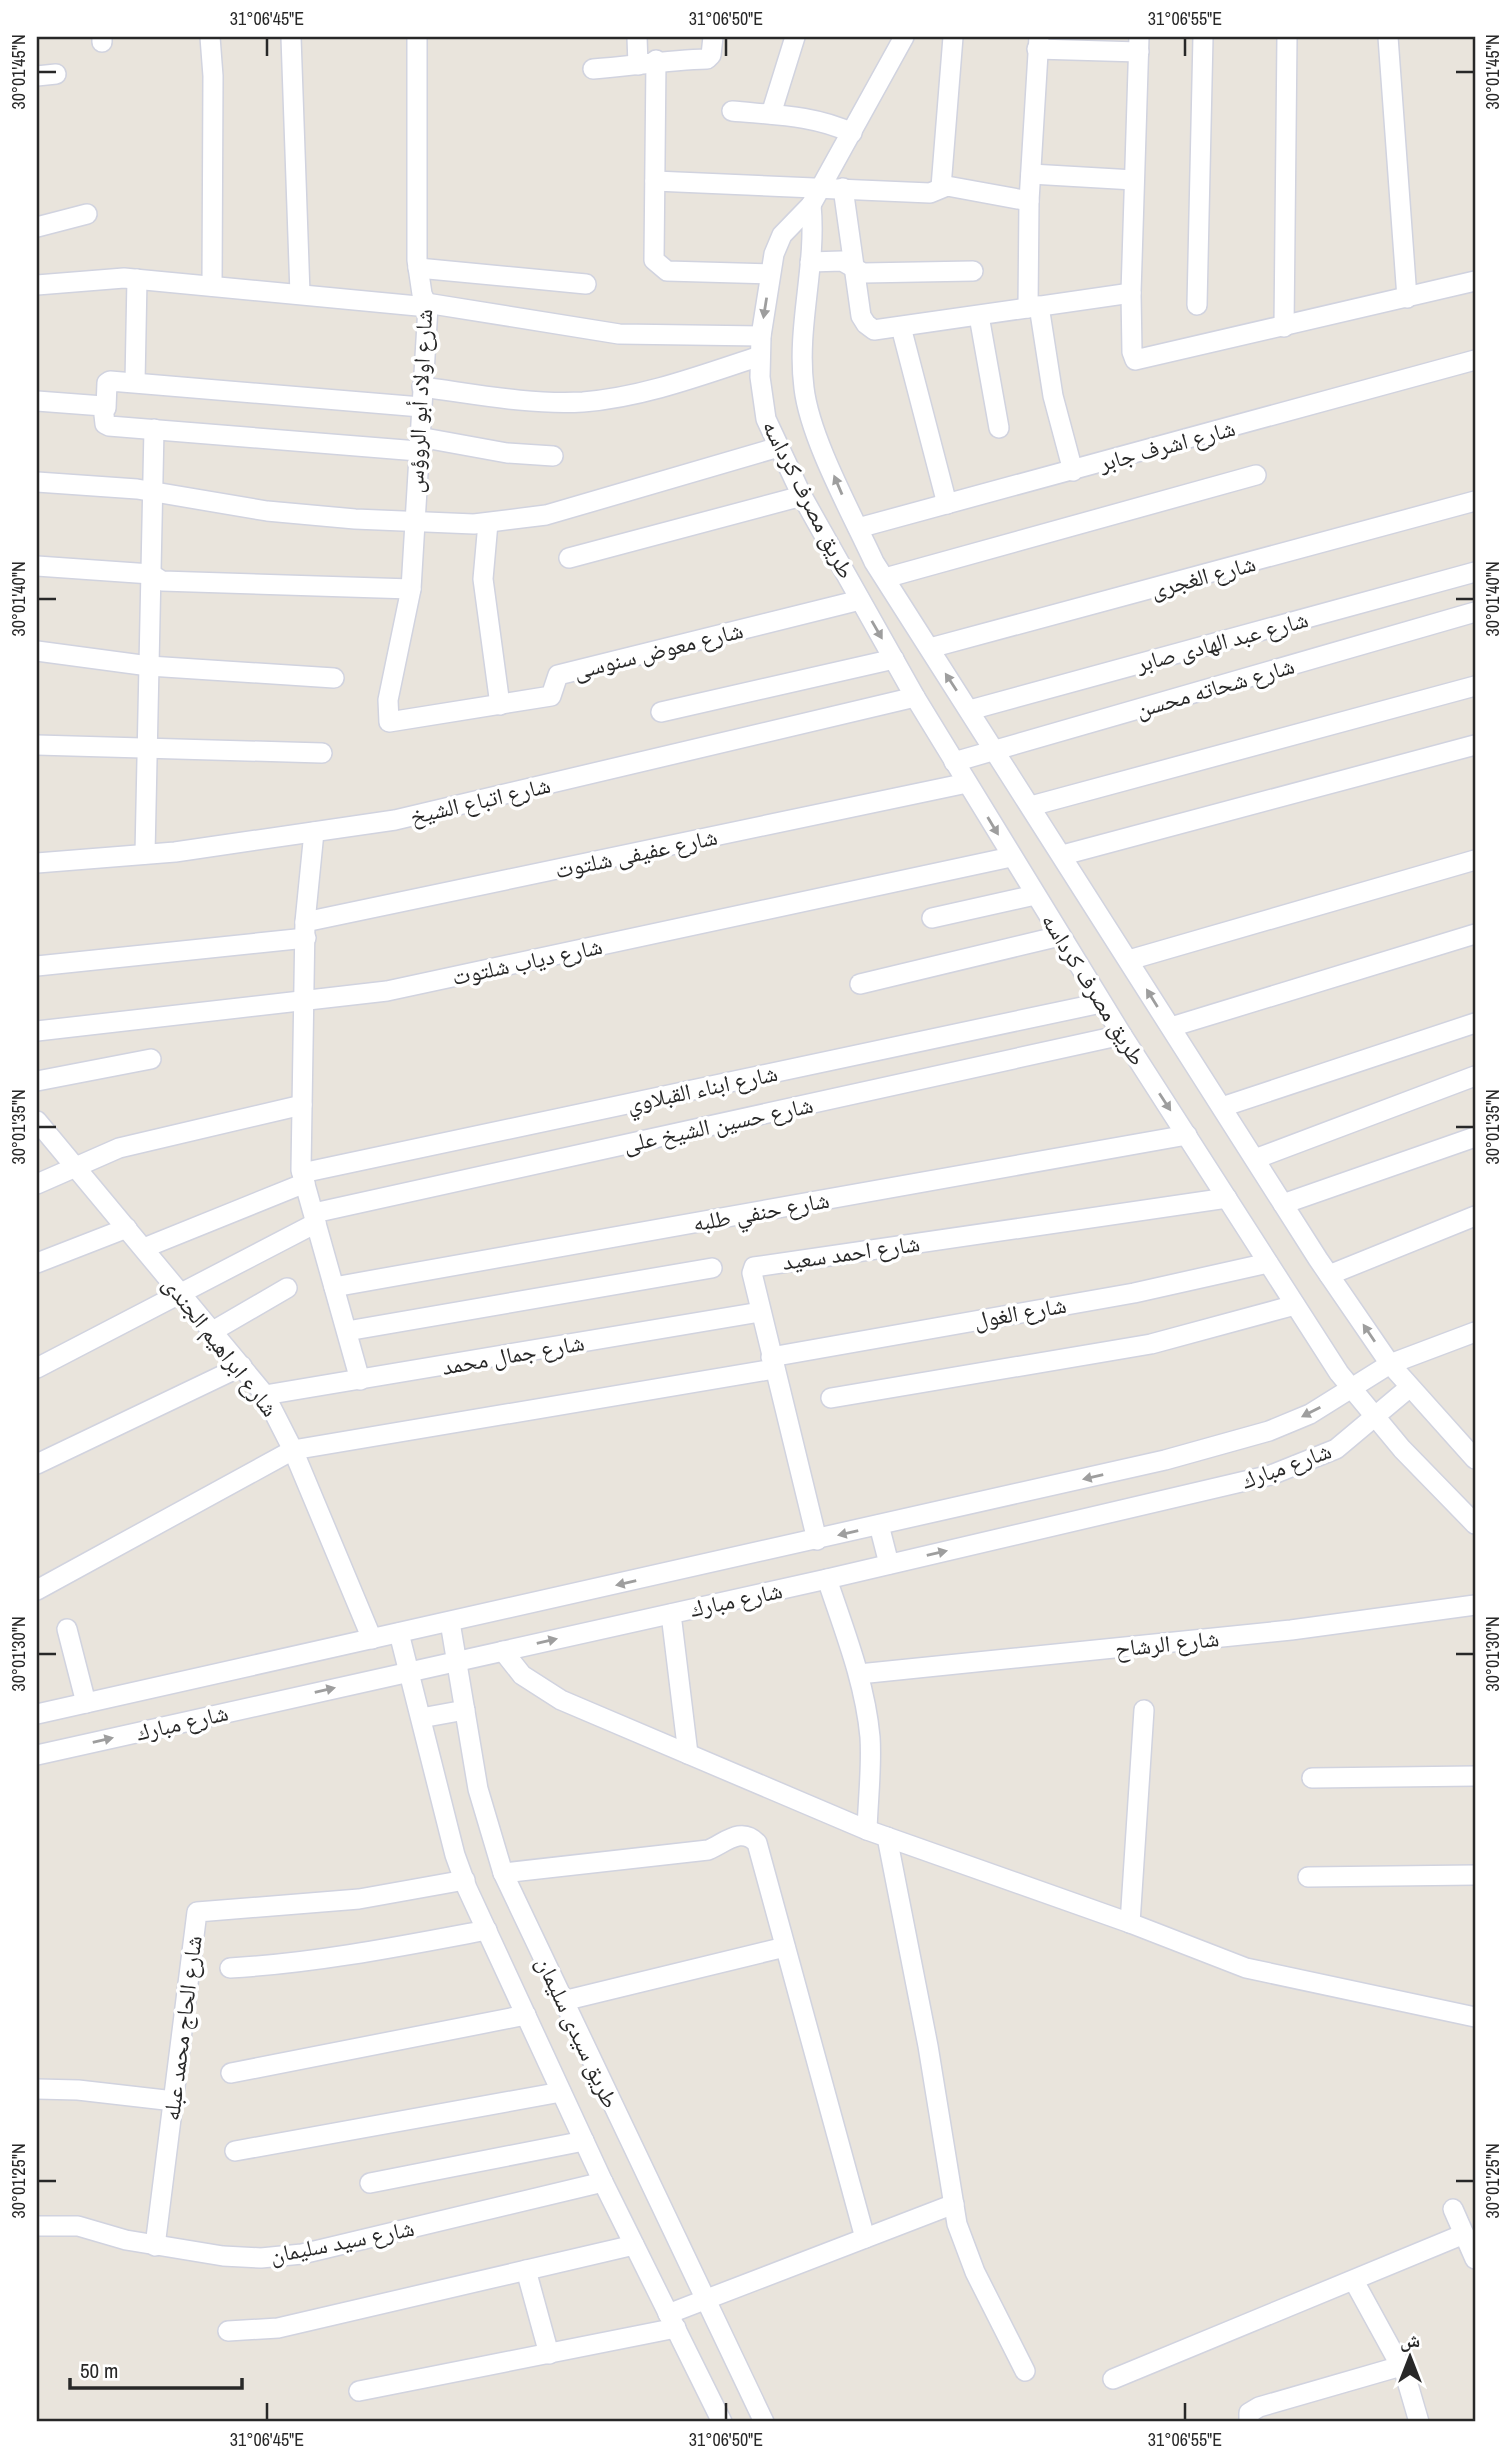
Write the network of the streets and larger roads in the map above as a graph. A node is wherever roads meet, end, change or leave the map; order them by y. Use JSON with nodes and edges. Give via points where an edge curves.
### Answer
{"nodes":[{"id":1,"x":210,"y":37,"type":"edge"},
{"id":2,"x":291,"y":37,"type":"edge"},
{"id":3,"x":417,"y":37,"type":"edge"},
{"id":4,"x":637,"y":37,"type":"edge"},
{"id":5,"x":713,"y":37,"type":"edge"},
{"id":6,"x":795,"y":37,"type":"edge"},
{"id":7,"x":902,"y":37,"type":"edge"},
{"id":8,"x":953,"y":37,"type":"edge"},
{"id":9,"x":1203,"y":37,"type":"edge"},
{"id":10,"x":1287,"y":37,"type":"edge"},
{"id":11,"x":1388,"y":37,"type":"edge"},
{"id":12,"x":1038,"y":43,"type":"edge"},
{"id":13,"x":1139,"y":44,"type":"edge"},
{"id":14,"x":647,"y":63,"type":"junction"},
{"id":15,"x":593,"y":69,"type":"dead end"},
{"id":16,"x":732,"y":111,"type":"dead end"},
{"id":17,"x":771,"y":114,"type":"junction"},
{"id":18,"x":852,"y":133,"type":"junction"},
{"id":19,"x":1031,"y":174,"type":"junction"},
{"id":20,"x":1134,"y":180,"type":"junction"},
{"id":21,"x":655,"y":181,"type":"junction"},
{"id":22,"x":820,"y":187,"type":"junction"},
{"id":23,"x":941,"y":187,"type":"junction"},
{"id":24,"x":843,"y":188,"type":"junction"},
{"id":25,"x":1029,"y":201,"type":"junction"},
{"id":26,"x":811,"y":205,"type":"junction"},
{"id":27,"x":87,"y":214,"type":"dead end"},
{"id":28,"x":37,"y":227,"type":"edge"},
{"id":29,"x":810,"y":262,"type":"junction"},
{"id":30,"x":854,"y":267,"type":"junction"},
{"id":31,"x":418,"y":268,"type":"junction"},
{"id":32,"x":973,"y":271,"type":"dead end"},
{"id":33,"x":770,"y":274,"type":"junction"},
{"id":34,"x":137,"y":279,"type":"junction"},
{"id":35,"x":1475,"y":281,"type":"edge"},
{"id":36,"x":586,"y":284,"type":"dead end"},
{"id":37,"x":37,"y":285,"type":"edge"},
{"id":38,"x":212,"y":286,"type":"junction"},
{"id":39,"x":1131,"y":293,"type":"junction"},
{"id":40,"x":300,"y":294,"type":"junction"},
{"id":41,"x":1407,"y":298,"type":"junction"},
{"id":42,"x":427,"y":305,"type":"junction"},
{"id":43,"x":1197,"y":305,"type":"dead end"},
{"id":44,"x":1034,"y":307,"type":"junction"},
{"id":45,"x":979,"y":316,"type":"junction"},
{"id":46,"x":901,"y":327,"type":"junction"},
{"id":47,"x":1284,"y":327,"type":"junction"},
{"id":48,"x":761,"y":336,"type":"junction"},
{"id":49,"x":760,"y":356,"type":"junction"},
{"id":50,"x":1475,"y":360,"type":"edge"},
{"id":51,"x":135,"y":382,"type":"junction"},
{"id":52,"x":421,"y":397,"type":"junction"},
{"id":53,"x":37,"y":401,"type":"edge"},
{"id":54,"x":106,"y":408,"type":"junction"},
{"id":55,"x":999,"y":428,"type":"dead end"},
{"id":56,"x":154,"y":429,"type":"junction"},
{"id":57,"x":418,"y":444,"type":"junction"},
{"id":58,"x":779,"y":447,"type":"junction"},
{"id":59,"x":553,"y":456,"type":"dead end"},
{"id":60,"x":1073,"y":471,"type":"junction"},
{"id":61,"x":1256,"y":475,"type":"dead end"},
{"id":62,"x":37,"y":482,"type":"edge"},
{"id":63,"x":152,"y":492,"type":"junction"},
{"id":64,"x":802,"y":496,"type":"junction"},
{"id":65,"x":1475,"y":501,"type":"edge"},
{"id":66,"x":947,"y":504,"type":"junction"},
{"id":67,"x":488,"y":523,"type":"junction"},
{"id":68,"x":414,"y":524,"type":"junction"},
{"id":69,"x":858,"y":528,"type":"junction"},
{"id":70,"x":569,"y":558,"type":"dead end"},
{"id":71,"x":37,"y":566,"type":"edge"},
{"id":72,"x":1475,"y":572,"type":"edge"},
{"id":73,"x":151,"y":574,"type":"junction"},
{"id":74,"x":885,"y":578,"type":"junction"},
{"id":75,"x":411,"y":589,"type":"junction"},
{"id":76,"x":860,"y":600,"type":"junction"},
{"id":77,"x":1475,"y":612,"type":"edge"},
{"id":78,"x":930,"y":648,"type":"junction"},
{"id":79,"x":37,"y":651,"type":"edge"},
{"id":80,"x":894,"y":659,"type":"junction"},
{"id":81,"x":149,"y":666,"type":"junction"},
{"id":82,"x":334,"y":678,"type":"dead end"},
{"id":83,"x":1475,"y":686,"type":"edge"},
{"id":84,"x":915,"y":697,"type":"junction"},
{"id":85,"x":500,"y":705,"type":"junction"},
{"id":86,"x":970,"y":710,"type":"junction"},
{"id":87,"x":661,"y":712,"type":"dead end"},
{"id":88,"x":388,"y":722,"type":"joint"},
{"id":89,"x":37,"y":745,"type":"edge"},
{"id":90,"x":1475,"y":745,"type":"edge"},
{"id":91,"x":147,"y":748,"type":"junction"},
{"id":92,"x":995,"y":751,"type":"junction"},
{"id":93,"x":323,"y":753,"type":"dead end"},
{"id":94,"x":954,"y":762,"type":"junction"},
{"id":95,"x":967,"y":783,"type":"junction"},
{"id":96,"x":1031,"y":806,"type":"junction"},
{"id":97,"x":314,"y":832,"type":"junction"},
{"id":98,"x":145,"y":854,"type":"junction"},
{"id":99,"x":1063,"y":855,"type":"junction"},
{"id":100,"x":1011,"y":856,"type":"junction"},
{"id":101,"x":1475,"y":860,"type":"edge"},
{"id":102,"x":37,"y":863,"type":"edge"},
{"id":103,"x":1035,"y":895,"type":"junction"},
{"id":104,"x":932,"y":918,"type":"dead end"},
{"id":105,"x":306,"y":930,"type":"junction"},
{"id":106,"x":1475,"y":934,"type":"edge"},
{"id":107,"x":1060,"y":936,"type":"junction"},
{"id":108,"x":1129,"y":960,"type":"junction"},
{"id":109,"x":37,"y":967,"type":"edge"},
{"id":110,"x":860,"y":984,"type":"dead end"},
{"id":111,"x":304,"y":1000,"type":"junction"},
{"id":112,"x":1101,"y":1003,"type":"junction"},
{"id":113,"x":1475,"y":1023,"type":"edge"},
{"id":114,"x":1171,"y":1027,"type":"junction"},
{"id":115,"x":37,"y":1031,"type":"edge"},
{"id":116,"x":1122,"y":1035,"type":"junction"},
{"id":117,"x":151,"y":1059,"type":"dead end"},
{"id":118,"x":1475,"y":1076,"type":"edge"},
{"id":119,"x":37,"y":1081,"type":"edge"},
{"id":120,"x":302,"y":1105,"type":"junction"},
{"id":121,"x":1222,"y":1107,"type":"junction"},
{"id":122,"x":37,"y":1121,"type":"edge"},
{"id":123,"x":1187,"y":1135,"type":"junction"},
{"id":124,"x":1475,"y":1136,"type":"edge"},
{"id":125,"x":44,"y":1141,"type":"edge"},
{"id":126,"x":1255,"y":1160,"type":"junction"},
{"id":127,"x":77,"y":1168,"type":"junction"},
{"id":128,"x":304,"y":1178,"type":"junction"},
{"id":129,"x":37,"y":1184,"type":"edge"},
{"id":130,"x":1227,"y":1198,"type":"junction"},
{"id":131,"x":1283,"y":1203,"type":"junction"},
{"id":132,"x":1475,"y":1216,"type":"edge"},
{"id":133,"x":315,"y":1218,"type":"junction"},
{"id":134,"x":127,"y":1228,"type":"junction"},
{"id":135,"x":144,"y":1248,"type":"junction"},
{"id":136,"x":37,"y":1263,"type":"edge"},
{"id":137,"x":1268,"y":1263,"type":"junction"},
{"id":138,"x":712,"y":1268,"type":"dead end"},
{"id":139,"x":1329,"y":1275,"type":"junction"},
{"id":140,"x":334,"y":1287,"type":"junction"},
{"id":141,"x":287,"y":1288,"type":"dead end"},
{"id":142,"x":181,"y":1293,"type":"junction"},
{"id":143,"x":1295,"y":1305,"type":"junction"},
{"id":144,"x":760,"y":1312,"type":"junction"},
{"id":145,"x":213,"y":1331,"type":"junction"},
{"id":146,"x":346,"y":1331,"type":"junction"},
{"id":147,"x":1475,"y":1332,"type":"edge"},
{"id":148,"x":773,"y":1363,"type":"junction"},
{"id":149,"x":1390,"y":1364,"type":"junction"},
{"id":150,"x":242,"y":1366,"type":"junction"},
{"id":151,"x":37,"y":1368,"type":"edge"},
{"id":152,"x":360,"y":1380,"type":"junction"},
{"id":153,"x":1410,"y":1387,"type":"junction"},
{"id":154,"x":1352,"y":1389,"type":"junction"},
{"id":155,"x":265,"y":1395,"type":"junction"},
{"id":156,"x":831,"y":1398,"type":"dead end"},
{"id":157,"x":1376,"y":1418,"type":"junction"},
{"id":158,"x":293,"y":1450,"type":"junction"},
{"id":159,"x":1475,"y":1459,"type":"edge"},
{"id":160,"x":37,"y":1464,"type":"edge"},
{"id":161,"x":1475,"y":1524,"type":"edge"},
{"id":162,"x":879,"y":1525,"type":"junction"},
{"id":163,"x":817,"y":1540,"type":"junction"},
{"id":164,"x":889,"y":1564,"type":"junction"},
{"id":165,"x":827,"y":1579,"type":"junction"},
{"id":166,"x":37,"y":1590,"type":"edge"},
{"id":167,"x":1475,"y":1605,"type":"edge"},
{"id":168,"x":671,"y":1614,"type":"junction"},
{"id":169,"x":450,"y":1622,"type":"junction"},
{"id":170,"x":67,"y":1629,"type":"dead end"},
{"id":171,"x":399,"y":1633,"type":"junction"},
{"id":172,"x":372,"y":1639,"type":"junction"},
{"id":173,"x":503,"y":1651,"type":"junction"},
{"id":174,"x":457,"y":1661,"type":"junction"},
{"id":175,"x":409,"y":1672,"type":"junction"},
{"id":176,"x":859,"y":1674,"type":"junction"},
{"id":177,"x":86,"y":1703,"type":"junction"},
{"id":178,"x":465,"y":1710,"type":"junction"},
{"id":179,"x":1144,"y":1710,"type":"dead end"},
{"id":180,"x":37,"y":1714,"type":"edge"},
{"id":181,"x":421,"y":1718,"type":"junction"},
{"id":182,"x":688,"y":1754,"type":"junction"},
{"id":183,"x":37,"y":1755,"type":"edge"},
{"id":184,"x":1475,"y":1776,"type":"edge"},
{"id":185,"x":1312,"y":1778,"type":"dead end"},
{"id":186,"x":867,"y":1830,"type":"junction"},
{"id":187,"x":887,"y":1837,"type":"junction"},
{"id":188,"x":503,"y":1873,"type":"junction"},
{"id":189,"x":1475,"y":1875,"type":"edge"},
{"id":190,"x":1308,"y":1877,"type":"dead end"},
{"id":191,"x":464,"y":1880,"type":"junction"},
{"id":192,"x":1130,"y":1923,"type":"junction"},
{"id":193,"x":487,"y":1930,"type":"junction"},
{"id":194,"x":785,"y":1947,"type":"junction"},
{"id":195,"x":230,"y":1968,"type":"dead end"},
{"id":196,"x":563,"y":2001,"type":"junction"},
{"id":197,"x":526,"y":2015,"type":"junction"},
{"id":198,"x":1475,"y":2017,"type":"edge"},
{"id":199,"x":231,"y":2073,"type":"dead end"},
{"id":200,"x":37,"y":2089,"type":"edge"},
{"id":201,"x":561,"y":2092,"type":"junction"},
{"id":202,"x":174,"y":2101,"type":"junction"},
{"id":203,"x":584,"y":2141,"type":"junction"},
{"id":204,"x":235,"y":2151,"type":"dead end"},
{"id":205,"x":603,"y":2182,"type":"junction"},
{"id":206,"x":370,"y":2183,"type":"dead end"},
{"id":207,"x":954,"y":2204,"type":"junction"},
{"id":208,"x":1453,"y":2209,"type":"dead end"},
{"id":209,"x":37,"y":2226,"type":"edge"},
{"id":210,"x":1464,"y":2234,"type":"junction"},
{"id":211,"x":864,"y":2238,"type":"junction"},
{"id":212,"x":634,"y":2245,"type":"junction"},
{"id":213,"x":155,"y":2246,"type":"junction"},
{"id":214,"x":1475,"y":2259,"type":"edge"},
{"id":215,"x":526,"y":2270,"type":"junction"},
{"id":216,"x":1353,"y":2281,"type":"junction"},
{"id":217,"x":704,"y":2299,"type":"junction"},
{"id":218,"x":672,"y":2321,"type":"junction"},
{"id":219,"x":228,"y":2332,"type":"dead end"},
{"id":220,"x":549,"y":2354,"type":"junction"},
{"id":221,"x":1401,"y":2366,"type":"junction"},
{"id":222,"x":1025,"y":2371,"type":"dead end"},
{"id":223,"x":1113,"y":2379,"type":"dead end"},
{"id":224,"x":359,"y":2391,"type":"dead end"},
{"id":225,"x":722,"y":2422,"type":"edge"},
{"id":226,"x":764,"y":2422,"type":"edge"},
{"id":227,"x":1249,"y":2422,"type":"edge"},
{"id":228,"x":1419,"y":2422,"type":"edge"}],
"edges":[{"from":1,"to":38,"type":"street"},
{"from":2,"to":40,"type":"street"},
{"from":3,"to":31,"type":"street","name":"شارع اولاد أبو الروؤس"},
{"from":4,"to":14,"type":"street"},
{"from":5,"to":14,"type":"street","via":[[707,59]]},
{"from":6,"to":17,"type":"street"},
{"from":7,"to":18,"type":"street"},
{"from":8,"to":23,"type":"street"},
{"from":9,"to":43,"type":"street"},
{"from":10,"to":47,"type":"street"},
{"from":11,"to":41,"type":"street"},
{"from":12,"to":13,"type":"street"},
{"from":12,"to":19,"type":"street"},
{"from":13,"to":20,"type":"street"},
{"from":14,"to":15,"type":"street"},
{"from":14,"to":21,"type":"street"},
{"from":16,"to":17,"type":"street"},
{"from":17,"to":18,"type":"street","via":[[829,122]]},
{"from":18,"to":22,"type":"street"},
{"from":19,"to":20,"type":"street"},
{"from":19,"to":25,"type":"street"},
{"from":20,"to":39,"type":"street"},
{"from":21,"to":22,"type":"street"},
{"from":21,"to":33,"type":"street","via":[[653,254],[662,268]]},
{"from":22,"to":24,"type":"street"},
{"from":22,"to":26,"type":"street"},
{"from":23,"to":24,"type":"street","via":[[930,193]]},
{"from":23,"to":25,"type":"street"},
{"from":24,"to":30,"type":"street"},
{"from":25,"to":44,"type":"street"},
{"from":26,"to":29,"type":"street","name":"طريق مصرف كرداسه"},
{"from":26,"to":33,"type":"street","name":"طريق مصرف كرداسه","via":[[782,235]]},
{"from":27,"to":28,"type":"street"},
{"from":29,"to":30,"type":"street","via":[[842,261]]},
{"from":69,"to":29,"type":"street","name":"طريق مصرف كرداسه","one_way":true,"via":[[837,484],[804,390]]},
{"from":30,"to":32,"type":"street","via":[[863,273]]},
{"from":30,"to":46,"type":"street","via":[[866,324],[874,330]]},
{"from":31,"to":36,"type":"street"},
{"from":31,"to":42,"type":"street","name":"شارع اولاد أبو الروؤس"},
{"from":33,"to":48,"type":"street","name":"طريق مصرف كرداسه","one_way":true},
{"from":34,"to":37,"type":"street"},
{"from":34,"to":38,"type":"street"},
{"from":34,"to":51,"type":"street"},
{"from":35,"to":41,"type":"street"},
{"from":38,"to":40,"type":"street"},
{"from":39,"to":44,"type":"street"},
{"from":39,"to":47,"type":"street","via":[[1132,352],[1139,360]]},
{"from":40,"to":42,"type":"street"},
{"from":41,"to":47,"type":"street"},
{"from":42,"to":48,"type":"street","via":[[619,334]]},
{"from":42,"to":52,"type":"street","name":"شارع اولاد أبو الروؤس"},
{"from":44,"to":45,"type":"street"},
{"from":44,"to":60,"type":"street"},
{"from":45,"to":46,"type":"street"},
{"from":45,"to":55,"type":"street"},
{"from":46,"to":66,"type":"street"},
{"from":48,"to":49,"type":"street","name":"طريق مصرف كرداسه"},
{"from":49,"to":52,"type":"street","via":[[651,391],[582,402]]},
{"from":49,"to":58,"type":"street","name":"طريق مصرف كرداسه","via":[[766,419]]},
{"from":50,"to":60,"type":"street","name":"شارع اشرف جابر"},
{"from":51,"to":52,"type":"street"},
{"from":51,"to":54,"type":"street","via":[[108,382]]},
{"from":52,"to":57,"type":"street","name":"شارع اولاد أبو الروؤس"},
{"from":53,"to":54,"type":"street"},
{"from":54,"to":56,"type":"street","via":[[106,425]]},
{"from":56,"to":57,"type":"street"},
{"from":56,"to":63,"type":"street"},
{"from":57,"to":59,"type":"street"},
{"from":57,"to":68,"type":"street","name":"شارع اولاد أبو الروؤس"},
{"from":58,"to":64,"type":"street","name":"طريق مصرف كرداسه"},
{"from":58,"to":67,"type":"street","via":[[547,515]]},
{"from":60,"to":66,"type":"street","name":"شارع اشرف جابر"},
{"from":61,"to":74,"type":"street"},
{"from":62,"to":63,"type":"street"},
{"from":63,"to":68,"type":"street","via":[[267,511]]},
{"from":63,"to":73,"type":"street"},
{"from":64,"to":70,"type":"street"},
{"from":64,"to":76,"type":"street","name":"طريق مصرف كرداسه"},
{"from":65,"to":78,"type":"street","name":"شارع الغجرى"},
{"from":66,"to":69,"type":"street","name":"شارع اشرف جابر"},
{"from":67,"to":68,"type":"street"},
{"from":67,"to":85,"type":"street","via":[[483,579]]},
{"from":68,"to":75,"type":"street","name":"شارع اولاد أبو الروؤس"},
{"from":69,"to":74,"type":"street","name":"طريق مصرف كرداسه"},
{"from":71,"to":73,"type":"street"},
{"from":72,"to":86,"type":"street","name":"شارع عبد الهادى صابر"},
{"from":73,"to":75,"type":"street","via":[[162,581]]},
{"from":73,"to":81,"type":"street"},
{"from":74,"to":78,"type":"street","name":"طريق مصرف كرداسه"},
{"from":75,"to":88,"type":"street","name":"شارع اولاد أبو الروؤس","via":[[388,700]]},
{"from":76,"to":80,"type":"street","name":"طريق مصرف كرداسه","one_way":true},
{"from":76,"to":85,"type":"street","name":"شارع معوض سنوسى","via":[[558,675],[552,696]]},
{"from":77,"to":92,"type":"street","name":"شارع شحاته محسن"},
{"from":86,"to":78,"type":"street","name":"طريق مصرف كرداسه","one_way":true},
{"from":79,"to":81,"type":"street"},
{"from":80,"to":84,"type":"street","name":"طريق مصرف كرداسه"},
{"from":80,"to":87,"type":"street"},
{"from":81,"to":82,"type":"street"},
{"from":81,"to":91,"type":"street"},
{"from":83,"to":96,"type":"street"},
{"from":84,"to":94,"type":"street","name":"طريق مصرف كرداسه"},
{"from":84,"to":97,"type":"street","name":"شارع اتباع الشيخ","via":[[395,820]]},
{"from":85,"to":88,"type":"street","name":"شارع معوض سنوسى"},
{"from":86,"to":92,"type":"street","name":"طريق مصرف كرداسه"},
{"from":89,"to":91,"type":"street"},
{"from":90,"to":99,"type":"street"},
{"from":91,"to":93,"type":"street"},
{"from":91,"to":98,"type":"street"},
{"from":92,"to":94,"type":"street","name":"شارع شحاته محسن"},
{"from":92,"to":96,"type":"street","name":"طريق مصرف كرداسه"},
{"from":94,"to":95,"type":"street","name":"طريق مصرف كرداسه"},
{"from":95,"to":100,"type":"street","name":"طريق مصرف كرداسه","one_way":true},
{"from":95,"to":105,"type":"street","name":"شارع عفيفى شلتوت"},
{"from":96,"to":99,"type":"street","name":"طريق مصرف كرداسه"},
{"from":97,"to":98,"type":"street","name":"شارع اتباع الشيخ"},
{"from":97,"to":105,"type":"street"},
{"from":98,"to":102,"type":"street","name":"شارع اتباع الشيخ"},
{"from":99,"to":108,"type":"street","name":"طريق مصرف كرداسه"},
{"from":100,"to":103,"type":"street","name":"طريق مصرف كرداسه"},
{"from":100,"to":111,"type":"street","name":"شارع دياب شلتوت","via":[[387,991]]},
{"from":101,"to":108,"type":"street"},
{"from":103,"to":104,"type":"street"},
{"from":103,"to":107,"type":"street","name":"طريق مصرف كرداسه"},
{"from":105,"to":109,"type":"street","name":"شارع عفيفى شلتوت"},
{"from":105,"to":111,"type":"street"},
{"from":106,"to":114,"type":"street"},
{"from":107,"to":110,"type":"street"},
{"from":107,"to":112,"type":"street","name":"طريق مصرف كرداسه"},
{"from":114,"to":108,"type":"street","name":"طريق مصرف كرداسه","one_way":true},
{"from":111,"to":115,"type":"street","name":"شارع دياب شلتوت"},
{"from":111,"to":120,"type":"street"},
{"from":112,"to":116,"type":"street","name":"طريق مصرف كرداسه"},
{"from":112,"to":128,"type":"street","name":"شارع ابناء القبلاوي"},
{"from":113,"to":121,"type":"street"},
{"from":114,"to":121,"type":"street","name":"طريق مصرف كرداسه"},
{"from":116,"to":123,"type":"street","name":"طريق مصرف كرداسه","one_way":true},
{"from":116,"to":133,"type":"street","name":"شارع حسين الشيخ على"},
{"from":117,"to":119,"type":"street"},
{"from":118,"to":126,"type":"street"},
{"from":120,"to":127,"type":"street","via":[[119,1149]]},
{"from":120,"to":128,"type":"street"},
{"from":121,"to":126,"type":"street","name":"طريق مصرف كرداسه"},
{"from":122,"to":125,"type":"street","name":"شارع ابراهيم الجندى"},
{"from":123,"to":130,"type":"street","name":"طريق مصرف كرداسه"},
{"from":123,"to":140,"type":"street","name":"شارع حنفي طلبه"},
{"from":124,"to":131,"type":"street"},
{"from":125,"to":127,"type":"street","name":"شارع ابراهيم الجندى"},
{"from":126,"to":131,"type":"street","name":"طريق مصرف كرداسه"},
{"from":127,"to":129,"type":"street"},
{"from":127,"to":134,"type":"street","name":"شارع ابراهيم الجندى"},
{"from":128,"to":133,"type":"street"},
{"from":128,"to":135,"type":"street","name":"شارع ابناء القبلاوي"},
{"from":130,"to":137,"type":"street","name":"طريق مصرف كرداسه"},
{"from":130,"to":144,"type":"street","name":"شارع احمد سعيد","via":[[757,1265],[752,1273]]},
{"from":131,"to":139,"type":"street","name":"طريق مصرف كرداسه"},
{"from":132,"to":139,"type":"street"},
{"from":133,"to":140,"type":"street"},
{"from":133,"to":142,"type":"street","name":"شارع حسين الشيخ على"},
{"from":134,"to":135,"type":"street","name":"شارع ابراهيم الجندى"},
{"from":134,"to":136,"type":"street"},
{"from":135,"to":142,"type":"street","name":"شارع ابراهيم الجندى"},
{"from":137,"to":143,"type":"street","name":"طريق مصرف كرداسه"},
{"from":137,"to":148,"type":"street","name":"شارع الغول"},
{"from":138,"to":146,"type":"street"},
{"from":149,"to":139,"type":"street","name":"طريق مصرف كرداسه","one_way":true},
{"from":140,"to":146,"type":"street"},
{"from":141,"to":145,"type":"street"},
{"from":142,"to":145,"type":"street","name":"شارع ابراهيم الجندى"},
{"from":142,"to":151,"type":"street","name":"شارع حسين الشيخ على"},
{"from":143,"to":154,"type":"street","name":"طريق مصرف كرداسه"},
{"from":143,"to":156,"type":"street","via":[[1151,1344]]},
{"from":144,"to":148,"type":"street","name":"شارع احمد سعيد"},
{"from":144,"to":152,"type":"street","name":"شارع جمال محمد"},
{"from":145,"to":150,"type":"street","name":"شارع ابراهيم الجندى"},
{"from":146,"to":152,"type":"street"},
{"from":147,"to":149,"type":"street","name":"شارع مبارك"},
{"from":148,"to":158,"type":"street","name":"شارع الغول"},
{"from":148,"to":163,"type":"street","name":"شارع احمد سعيد"},
{"from":149,"to":153,"type":"street","name":"طريق مصرف كرداسه"},
{"from":149,"to":154,"type":"street","name":"شارع مبارك"},
{"from":150,"to":155,"type":"street","name":"شارع ابراهيم الجندى"},
{"from":150,"to":160,"type":"street"},
{"from":152,"to":155,"type":"street","name":"شارع جمال محمد"},
{"from":153,"to":157,"type":"street","name":"شارع مبارك"},
{"from":153,"to":159,"type":"street","name":"طريق مصرف كرداسه"},
{"from":154,"to":157,"type":"street","name":"طريق مصرف كرداسه"},
{"from":154,"to":162,"type":"street","name":"شارع مبارك","one_way":true,"via":[[1269,1431],[1165,1460]]},
{"from":155,"to":158,"type":"street","name":"شارع ابراهيم الجندى"},
{"from":157,"to":161,"type":"street","name":"طريق مصرف كرداسه"},
{"from":164,"to":157,"type":"street","name":"شارع مبارك","one_way":true,"via":[[1271,1475],[1336,1449]]},
{"from":158,"to":166,"type":"street","name":"شارع الغول"},
{"from":158,"to":172,"type":"street","name":"شارع ابراهيم الجندى"},
{"from":162,"to":163,"type":"street","name":"شارع مبارك","one_way":true},
{"from":162,"to":164,"type":"street"},
{"from":163,"to":169,"type":"street","name":"شارع مبارك","one_way":true},
{"from":164,"to":165,"type":"street","name":"شارع مبارك"},
{"from":165,"to":168,"type":"street","name":"شارع مبارك"},
{"from":165,"to":176,"type":"street"},
{"from":167,"to":176,"type":"street","name":"شارع الرشاح","via":[[1291,1630]]},
{"from":173,"to":168,"type":"street","name":"شارع مبارك","one_way":true},
{"from":168,"to":182,"type":"street"},
{"from":169,"to":171,"type":"street","name":"شارع مبارك"},
{"from":169,"to":174,"type":"street","name":"طريق سيدى سليمان"},
{"from":170,"to":177,"type":"street"},
{"from":171,"to":172,"type":"street","name":"شارع مبارك"},
{"from":171,"to":175,"type":"street","name":"طريق سيدى سليمان"},
{"from":172,"to":177,"type":"street","name":"شارع مبارك"},
{"from":173,"to":174,"type":"street","name":"شارع مبارك"},
{"from":173,"to":182,"type":"street","via":[[522,1675],[553,1696]]},
{"from":174,"to":175,"type":"street","name":"شارع مبارك"},
{"from":174,"to":178,"type":"street","name":"طريق سيدى سليمان"},
{"from":175,"to":181,"type":"street","name":"طريق سيدى سليمان"},
{"from":183,"to":175,"type":"street","name":"شارع مبارك","one_way":true},
{"from":176,"to":186,"type":"street","via":[[870,1738]]},
{"from":177,"to":180,"type":"street","name":"شارع مبارك"},
{"from":178,"to":181,"type":"street"},
{"from":178,"to":188,"type":"street","name":"طريق سيدى سليمان","via":[[478,1788]]},
{"from":179,"to":192,"type":"street"},
{"from":181,"to":191,"type":"street","name":"طريق سيدى سليمان"},
{"from":182,"to":186,"type":"street"},
{"from":184,"to":185,"type":"street"},
{"from":186,"to":187,"type":"street"},
{"from":187,"to":192,"type":"street"},
{"from":187,"to":207,"type":"street"},
{"from":188,"to":194,"type":"street","via":[[708,1850],[735,1836],[747,1836],[757,1843]]},
{"from":188,"to":196,"type":"street","name":"طريق سيدى سليمان"},
{"from":189,"to":190,"type":"street"},
{"from":191,"to":193,"type":"street","name":"طريق سيدى سليمان"},
{"from":191,"to":202,"type":"street","name":"شارع الحاج محمد عبله","via":[[359,1899],[197,1912]]},
{"from":192,"to":198,"type":"street","via":[[1247,1968]]},
{"from":193,"to":195,"type":"street","via":[[362,1954]]},
{"from":193,"to":197,"type":"street","name":"طريق سيدى سليمان"},
{"from":194,"to":196,"type":"street"},
{"from":194,"to":211,"type":"street"},
{"from":196,"to":217,"type":"street","name":"طريق سيدى سليمان"},
{"from":197,"to":199,"type":"street"},
{"from":197,"to":201,"type":"street","name":"طريق سيدى سليمان"},
{"from":200,"to":202,"type":"street"},
{"from":201,"to":203,"type":"street","name":"طريق سيدى سليمان"},
{"from":201,"to":204,"type":"street"},
{"from":202,"to":213,"type":"street","name":"شارع الحاج محمد عبله"},
{"from":203,"to":205,"type":"street","name":"طريق سيدى سليمان"},
{"from":203,"to":206,"type":"street"},
{"from":205,"to":212,"type":"street","name":"طريق سيدى سليمان"},
{"from":205,"to":213,"type":"street","name":"شارع سيد سليمان","via":[[302,2254],[261,2258]]},
{"from":207,"to":211,"type":"street"},
{"from":207,"to":222,"type":"street","via":[[975,2272]]},
{"from":208,"to":210,"type":"street"},
{"from":209,"to":213,"type":"street","name":"شارع سيد سليمان","via":[[78,2226]]},
{"from":210,"to":214,"type":"street"},
{"from":210,"to":216,"type":"street"},
{"from":211,"to":217,"type":"street"},
{"from":212,"to":215,"type":"street"},
{"from":212,"to":218,"type":"street","name":"طريق سيدى سليمان"},
{"from":215,"to":219,"type":"street","via":[[278,2328]]},
{"from":215,"to":220,"type":"street"},
{"from":216,"to":221,"type":"street"},
{"from":216,"to":223,"type":"street"},
{"from":217,"to":218,"type":"street"},
{"from":217,"to":226,"type":"street","name":"طريق سيدى سليمان"},
{"from":218,"to":220,"type":"street"},
{"from":218,"to":225,"type":"street","name":"طريق سيدى سليمان"},
{"from":220,"to":224,"type":"street"},
{"from":221,"to":227,"type":"street","via":[[1259,2407],[1249,2413]]},
{"from":221,"to":228,"type":"street"}]}
